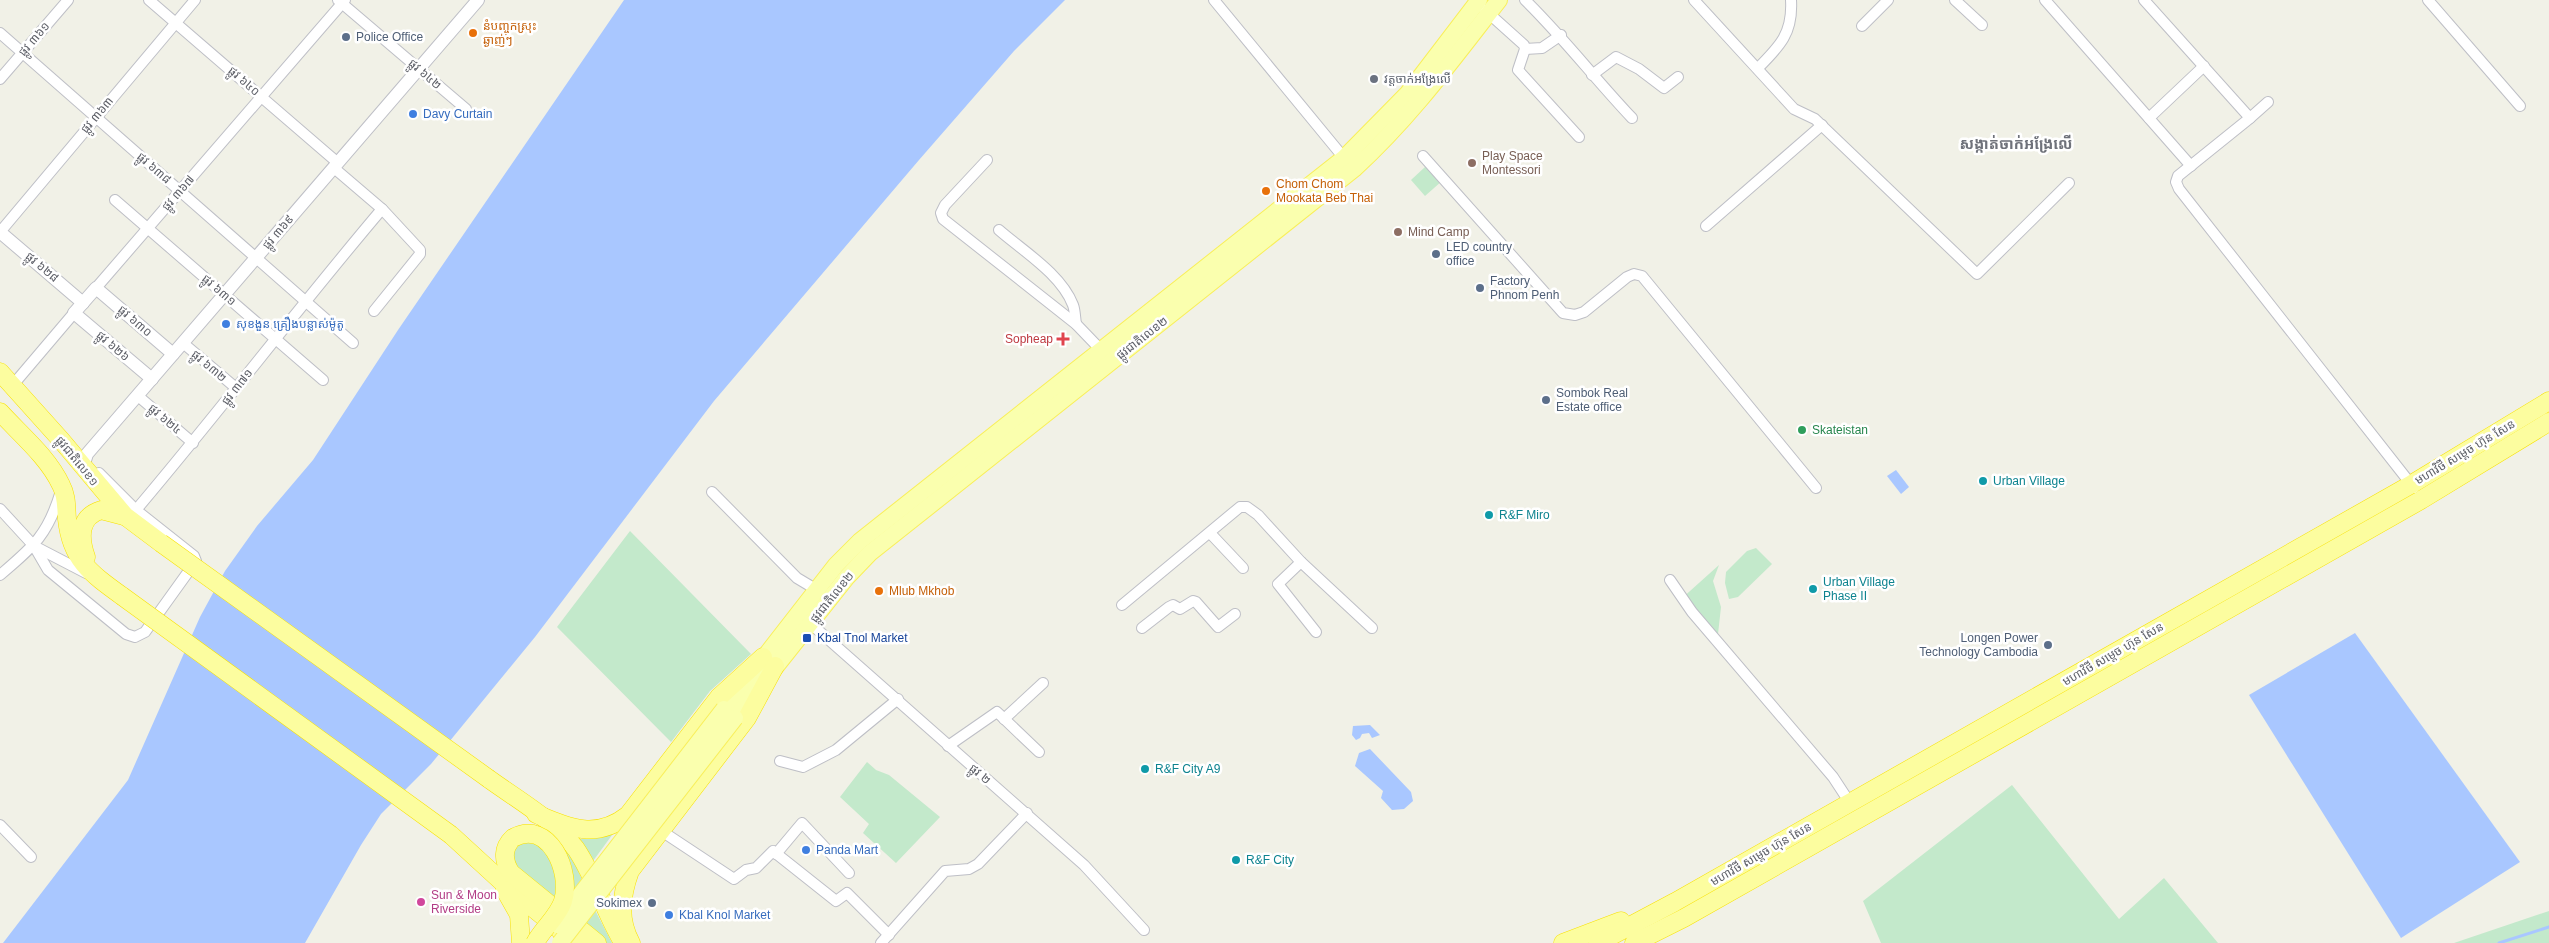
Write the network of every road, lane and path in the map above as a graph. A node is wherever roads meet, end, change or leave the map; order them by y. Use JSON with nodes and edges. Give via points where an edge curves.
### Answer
{"nodes":[{"id":1,"x":68,"y":0,"type":"edge"},
{"id":2,"x":149,"y":0,"type":"edge"},
{"id":3,"x":195,"y":0,"type":"edge"},
{"id":4,"x":478,"y":0,"type":"edge"},
{"id":5,"x":1214,"y":0,"type":"edge"},
{"id":6,"x":1499,"y":0,"type":"edge"},
{"id":7,"x":1525,"y":0,"type":"edge"},
{"id":8,"x":1694,"y":0,"type":"edge"},
{"id":9,"x":1791,"y":0,"type":"edge"},
{"id":10,"x":1888,"y":0,"type":"edge"},
{"id":11,"x":1955,"y":0,"type":"edge"},
{"id":12,"x":2144,"y":0,"type":"edge"},
{"id":13,"x":2428,"y":0,"type":"edge"},
{"id":14,"x":342,"y":1,"type":"edge"},
{"id":15,"x":2051,"y":2,"type":"edge"},
{"id":16,"x":1482,"y":6,"type":"edge"},
{"id":17,"x":175,"y":22,"type":"junction"},
{"id":18,"x":1982,"y":25,"type":"dead end"},
{"id":19,"x":1862,"y":26,"type":"dead end"},
{"id":20,"x":0,"y":33,"type":"edge"},
{"id":21,"x":1561,"y":35,"type":"junction"},
{"id":22,"x":1525,"y":49,"type":"junction"},
{"id":23,"x":22,"y":53,"type":"junction"},
{"id":24,"x":2204,"y":66,"type":"junction"},
{"id":25,"x":1758,"y":68,"type":"junction"},
{"id":26,"x":418,"y":69,"type":"junction"},
{"id":27,"x":1592,"y":75,"type":"junction"},
{"id":28,"x":1678,"y":77,"type":"dead end"},
{"id":29,"x":0,"y":79,"type":"edge"},
{"id":30,"x":262,"y":96,"type":"junction"},
{"id":31,"x":2268,"y":102,"type":"dead end"},
{"id":32,"x":2520,"y":106,"type":"dead end"},
{"id":33,"x":466,"y":109,"type":"dead end"},
{"id":34,"x":95,"y":116,"type":"junction"},
{"id":35,"x":1632,"y":118,"type":"dead end"},
{"id":36,"x":2149,"y":118,"type":"junction"},
{"id":37,"x":2250,"y":118,"type":"junction"},
{"id":38,"x":1822,"y":126,"type":"junction"},
{"id":39,"x":1579,"y":137,"type":"dead end"},
{"id":40,"x":1423,"y":156,"type":"dead end"},
{"id":41,"x":1344,"y":158,"type":"junction"},
{"id":42,"x":987,"y":160,"type":"dead end"},
{"id":43,"x":336,"y":165,"type":"junction"},
{"id":44,"x":2191,"y":166,"type":"junction"},
{"id":45,"x":2069,"y":183,"type":"dead end"},
{"id":46,"x":180,"y":190,"type":"junction"},
{"id":47,"x":115,"y":200,"type":"dead end"},
{"id":48,"x":1304,"y":200,"type":"junction"},
{"id":49,"x":382,"y":209,"type":"junction"},
{"id":50,"x":1706,"y":226,"type":"dead end"},
{"id":51,"x":148,"y":228,"type":"junction"},
{"id":52,"x":999,"y":230,"type":"dead end"},
{"id":53,"x":0,"y":232,"type":"edge"},
{"id":54,"x":257,"y":257,"type":"junction"},
{"id":55,"x":96,"y":288,"type":"junction"},
{"id":56,"x":224,"y":294,"type":"junction"},
{"id":57,"x":305,"y":300,"type":"junction"},
{"id":58,"x":83,"y":303,"type":"junction"},
{"id":59,"x":1173,"y":303,"type":"junction"},
{"id":60,"x":374,"y":311,"type":"dead end"},
{"id":61,"x":74,"y":313,"type":"junction"},
{"id":62,"x":1076,"y":324,"type":"junction"},
{"id":63,"x":275,"y":338,"type":"junction"},
{"id":64,"x":183,"y":343,"type":"junction"},
{"id":65,"x":353,"y":343,"type":"dead end"},
{"id":66,"x":1101,"y":350,"type":"junction"},
{"id":67,"x":174,"y":354,"type":"junction"},
{"id":68,"x":0,"y":372,"type":"edge"},
{"id":69,"x":152,"y":379,"type":"junction"},
{"id":70,"x":323,"y":380,"type":"dead end"},
{"id":71,"x":12,"y":386,"type":"junction"},
{"id":72,"x":236,"y":388,"type":"junction"},
{"id":73,"x":138,"y":396,"type":"junction"},
{"id":74,"x":2549,"y":401,"type":"edge"},
{"id":75,"x":0,"y":412,"type":"edge"},
{"id":76,"x":2549,"y":422,"type":"edge"},
{"id":77,"x":193,"y":443,"type":"junction"},
{"id":78,"x":83,"y":467,"type":"junction"},
{"id":79,"x":2412,"y":484,"type":"junction"},
{"id":80,"x":62,"y":486,"type":"junction"},
{"id":81,"x":1816,"y":488,"type":"dead end"},
{"id":82,"x":712,"y":492,"type":"dead end"},
{"id":83,"x":2421,"y":500,"type":"junction"},
{"id":84,"x":0,"y":509,"type":"edge"},
{"id":85,"x":130,"y":513,"type":"junction"},
{"id":86,"x":1210,"y":533,"type":"junction"},
{"id":87,"x":34,"y":546,"type":"junction"},
{"id":88,"x":1301,"y":562,"type":"junction"},
{"id":89,"x":1243,"y":568,"type":"dead end"},
{"id":90,"x":0,"y":576,"type":"edge"},
{"id":91,"x":1670,"y":580,"type":"dead end"},
{"id":92,"x":100,"y":581,"type":"junction"},
{"id":93,"x":817,"y":590,"type":"junction"},
{"id":94,"x":1122,"y":605,"type":"dead end"},
{"id":95,"x":1234,"y":614,"type":"dead end"},
{"id":96,"x":810,"y":624,"type":"junction"},
{"id":97,"x":1142,"y":628,"type":"dead end"},
{"id":98,"x":1372,"y":628,"type":"dead end"},
{"id":99,"x":1316,"y":632,"type":"dead end"},
{"id":100,"x":769,"y":661,"type":"junction"},
{"id":101,"x":1043,"y":683,"type":"dead end"},
{"id":102,"x":898,"y":699,"type":"junction"},
{"id":103,"x":729,"y":713,"type":"junction"},
{"id":104,"x":1004,"y":719,"type":"junction"},
{"id":105,"x":948,"y":746,"type":"junction"},
{"id":106,"x":1039,"y":752,"type":"dead end"},
{"id":107,"x":780,"y":761,"type":"dead end"},
{"id":108,"x":1850,"y":804,"type":"junction"},
{"id":109,"x":1027,"y":813,"type":"junction"},
{"id":110,"x":536,"y":814,"type":"junction"},
{"id":111,"x":0,"y":825,"type":"edge"},
{"id":112,"x":660,"y":830,"type":"junction"},
{"id":113,"x":776,"y":854,"type":"junction"},
{"id":114,"x":31,"y":857,"type":"dead end"},
{"id":115,"x":490,"y":870,"type":"junction"},
{"id":116,"x":849,"y":873,"type":"dead end"},
{"id":117,"x":1676,"y":902,"type":"junction"},
{"id":118,"x":1684,"y":918,"type":"junction"},
{"id":119,"x":1144,"y":930,"type":"dead end"},
{"id":120,"x":889,"y":935,"type":"junction"},
{"id":121,"x":521,"y":943,"type":"edge"},
{"id":122,"x":535,"y":943,"type":"edge"},
{"id":123,"x":542,"y":943,"type":"edge"},
{"id":124,"x":560,"y":943,"type":"edge"},
{"id":125,"x":576,"y":943,"type":"edge"},
{"id":126,"x":597,"y":943,"type":"edge"},
{"id":127,"x":624,"y":943,"type":"edge"},
{"id":128,"x":630,"y":943,"type":"edge"},
{"id":129,"x":882,"y":943,"type":"edge"},
{"id":130,"x":1562,"y":943,"type":"edge"},
{"id":131,"x":1598,"y":943,"type":"edge"},
{"id":132,"x":1634,"y":943,"type":"edge"},
{"id":133,"x":1648,"y":943,"type":"edge"}],
"edges":[{"from":1,"to":23,"type":"street","name":"ផ្លូវ ៣៦១"},
{"from":2,"to":17,"type":"street","name":"ផ្លូវ ៦៤០"},
{"from":3,"to":17,"type":"street","name":"ផ្លូវ ៣៦៣"},
{"from":4,"to":26,"type":"street","name":"ផ្លូវ ៣៦៩"},
{"from":5,"to":41,"type":"street"},
{"from":6,"to":16,"type":"main road","name":"ផ្លូវជាតិលេខ២"},
{"from":7,"to":21,"type":"street"},
{"from":8,"to":25,"type":"street"},
{"from":9,"to":25,"type":"street","via":[[1792,16],[1786,36]]},
{"from":10,"to":19,"type":"street"},
{"from":11,"to":18,"type":"street"},
{"from":12,"to":24,"type":"street"},
{"from":13,"to":32,"type":"street"},
{"from":14,"to":26,"type":"street","name":"ផ្លូវ ៦៤២"},
{"from":14,"to":30,"type":"street","name":"ផ្លូវ ៣៦៧"},
{"from":15,"to":36,"type":"street"},
{"from":16,"to":22,"type":"street"},
{"from":16,"to":41,"type":"main road","name":"ផ្លូវជាតិលេខ២","via":[[1408,93]]},
{"from":16,"to":48,"type":"main road","name":"ផ្លូវជាតិលេខ២","via":[[1434,86],[1404,121],[1354,169]]},
{"from":17,"to":30,"type":"street","name":"ផ្លូវ ៦៤០"},
{"from":17,"to":34,"type":"street","name":"ផ្លូវ ៣៦៣"},
{"from":20,"to":23,"type":"street","name":"ផ្លូវ ៦៣៨"},
{"from":21,"to":22,"type":"street","via":[[1542,48]]},
{"from":21,"to":27,"type":"street"},
{"from":22,"to":39,"type":"street","via":[[1518,70]]},
{"from":23,"to":29,"type":"street","name":"ផ្លូវ ៣៦១"},
{"from":23,"to":34,"type":"street","name":"ផ្លូវ ៦៣៨"},
{"from":24,"to":36,"type":"street"},
{"from":24,"to":37,"type":"street"},
{"from":25,"to":38,"type":"street","via":[[1794,109]]},
{"from":26,"to":33,"type":"street","name":"ផ្លូវ ៦៤២"},
{"from":26,"to":43,"type":"street","name":"ផ្លូវ ៣៦៩"},
{"from":27,"to":28,"type":"street","via":[[1617,57],[1664,88]]},
{"from":27,"to":35,"type":"street"},
{"from":30,"to":43,"type":"street","name":"ផ្លូវ ៦៤០"},
{"from":30,"to":46,"type":"street","name":"ផ្លូវ ៣៦៧"},
{"from":31,"to":37,"type":"street"},
{"from":34,"to":46,"type":"street","name":"ផ្លូវ ៦៣៨"},
{"from":34,"to":53,"type":"street","name":"ផ្លូវ ៣៦៣"},
{"from":36,"to":44,"type":"street"},
{"from":37,"to":44,"type":"street"},
{"from":38,"to":45,"type":"street","via":[[1977,274]]},
{"from":38,"to":50,"type":"street"},
{"from":40,"to":81,"type":"street","via":[[1563,312],[1575,315],[1584,312],[1627,278],[1634,274],[1642,276]]},
{"from":41,"to":48,"type":"main road","name":"ផ្លូវជាតិលេខ២"},
{"from":42,"to":62,"type":"street","via":[[945,205],[941,213],[943,219]]},
{"from":43,"to":49,"type":"street","name":"ផ្លូវ ៦៤០"},
{"from":43,"to":54,"type":"street","name":"ផ្លូវ ៣៦៩"},
{"from":44,"to":79,"type":"street","via":[[2178,176],[2179,189]]},
{"from":46,"to":51,"type":"street","name":"ផ្លូវ ៣៦៧"},
{"from":46,"to":54,"type":"street","name":"ផ្លូវ ៦៣៨"},
{"from":47,"to":51,"type":"street","name":"ផ្លូវ ៦៣១"},
{"from":48,"to":59,"type":"main road","name":"ផ្លូវជាតិលេខ២"},
{"from":49,"to":57,"type":"street","name":"ផ្លូវ ៣៧១"},
{"from":49,"to":60,"type":"street","name":"ផ្លូវ ៦៤០","via":[[418,246],[420,254]]},
{"from":51,"to":55,"type":"street","name":"ផ្លូវ ៣៦៧"},
{"from":51,"to":56,"type":"street","name":"ផ្លូវ ៦៣១"},
{"from":52,"to":62,"type":"street","via":[[1062,288],[1073,305]]},
{"from":53,"to":58,"type":"street","name":"ផ្លូវ ៦២៨"},
{"from":54,"to":56,"type":"street","name":"ផ្លូវ ៣៦៩"},
{"from":54,"to":57,"type":"street","name":"ផ្លូវ ៦៣៨"},
{"from":55,"to":58,"type":"street","name":"ផ្លូវ ៣៦៧"},
{"from":55,"to":67,"type":"street","name":"ផ្លូវ ៦៣០"},
{"from":56,"to":63,"type":"street","name":"ផ្លូវ ៦៣១"},
{"from":56,"to":64,"type":"street","name":"ផ្លូវ ៣៦៩"},
{"from":57,"to":63,"type":"street","name":"ផ្លូវ ៣៧១"},
{"from":57,"to":65,"type":"street","name":"ផ្លូវ ៦៣៨"},
{"from":58,"to":61,"type":"street","name":"ផ្លូវ ៣៦៧"},
{"from":59,"to":66,"type":"main road","name":"ផ្លូវជាតិលេខ២"},
{"from":59,"to":96,"type":"main road","name":"ផ្លូវជាតិលេខ២","via":[[870,553]]},
{"from":61,"to":69,"type":"street","name":"ផ្លូវ ៦២៦"},
{"from":61,"to":71,"type":"street","name":"ផ្លូវ ៣៦៧"},
{"from":62,"to":66,"type":"street"},
{"from":63,"to":70,"type":"street","name":"ផ្លូវ ៦៣១"},
{"from":63,"to":72,"type":"street","name":"ផ្លូវ ៣៧១"},
{"from":64,"to":67,"type":"street","name":"ផ្លូវ ៣៦៩"},
{"from":64,"to":72,"type":"street","name":"ផ្លូវ ៦៣២"},
{"from":66,"to":93,"type":"main road","name":"ផ្លូវជាតិលេខ២","via":[[860,541]]},
{"from":67,"to":69,"type":"street","name":"ផ្លូវ ៣៦៩"},
{"from":68,"to":71,"type":"highway","name":"ផ្លូវជាតិលេខ១"},
{"from":69,"to":73,"type":"street","name":"ផ្លូវ ៣៦៩"},
{"from":71,"to":78,"type":"highway","name":"ផ្លូវជាតិលេខ១"},
{"from":72,"to":77,"type":"street","name":"ផ្លូវ ៣៧១"},
{"from":73,"to":77,"type":"street","name":"ផ្លូវ ៦២៤"},
{"from":73,"to":78,"type":"street","name":"ផ្លូវ ៣៦៩","via":[[87,454]]},
{"from":74,"to":79,"type":"highway","name":"មហាវិថី សម្តេច ហ៊ុន សែន"},
{"from":75,"to":80,"type":"highway","name":"ផ្លូវជាតិលេខ១","via":[[44,460]]},
{"from":76,"to":83,"type":"highway","name":"មហាវិថី សម្តេច ហ៊ុន សែន"},
{"from":77,"to":85,"type":"street","name":"ផ្លូវ ៣៧១"},
{"from":78,"to":85,"type":"highway","name":"ផ្លូវជាតិលេខ១"},
{"from":79,"to":83,"type":"street"},
{"from":79,"to":108,"type":"highway","name":"មហាវិថី សម្តេច ហ៊ុន សែន"},
{"from":80,"to":87,"type":"street","via":[[56,508]]},
{"from":80,"to":92,"type":"highway","name":"ផ្លូវជាតិលេខ១","via":[[75,553]]},
{"from":82,"to":93,"type":"street","via":[[797,578]]},
{"from":83,"to":118,"type":"highway","name":"មហាវិថី សម្តេច ហ៊ុន សែន"},
{"from":84,"to":87,"type":"street"},
{"from":85,"to":87,"type":"street","via":[[194,556],[196,561],[145,632],[135,637],[126,634],[48,570]]},
{"from":85,"to":92,"type":"highway","via":[[101,510],[88,516],[83,525],[84,553]]},
{"from":85,"to":110,"type":"highway","name":"ផ្លូវជាតិលេខ១","bridge":true,"via":[[161,542]]},
{"from":86,"to":88,"type":"street","via":[[1240,507],[1247,507]]},
{"from":86,"to":89,"type":"street"},
{"from":86,"to":94,"type":"street"},
{"from":87,"to":90,"type":"street"},
{"from":87,"to":92,"type":"street"},
{"from":88,"to":98,"type":"street"},
{"from":88,"to":99,"type":"street","via":[[1278,584]]},
{"from":91,"to":108,"type":"street","via":[[1692,612],[1833,777]]},
{"from":92,"to":115,"type":"highway","name":"ផ្លូវជាតិលេខ១","bridge":true,"via":[[451,835]]},
{"from":93,"to":100,"type":"main road","name":"ផ្លូវជាតិលេខ២"},
{"from":95,"to":97,"type":"street","via":[[1218,628],[1193,601],[1180,609],[1173,605],[1169,607]]},
{"from":96,"to":100,"type":"main road","name":"ផ្លូវជាតិលេខ២"},
{"from":96,"to":102,"type":"street","name":"ផ្លូវ ២"},
{"from":100,"to":103,"type":"main road"},
{"from":100,"to":110,"type":"highway","via":[[719,697],[628,815],[617,824],[606,828],[576,829]]},
{"from":100,"to":112,"type":"highway","via":[[747,718]]},
{"from":101,"to":104,"type":"street"},
{"from":102,"to":105,"type":"street","name":"ផ្លូវ ២"},
{"from":102,"to":107,"type":"street","via":[[836,750],[804,767]]},
{"from":103,"to":123,"type":"main road","bridge":true},
{"from":103,"to":124,"type":"main road","bridge":true},
{"from":104,"to":105,"type":"street","via":[[996,712]]},
{"from":104,"to":106,"type":"street"},
{"from":105,"to":109,"type":"street","name":"ផ្លូវ ២"},
{"from":108,"to":117,"type":"highway","name":"មហាវិថី សម្តេច ហ៊ុន សែន"},
{"from":109,"to":119,"type":"street","name":"ផ្លូវ ២","via":[[1084,865]]},
{"from":109,"to":120,"type":"street","via":[[978,864],[969,869],[945,871]]},
{"from":110,"to":127,"type":"highway","via":[[575,848]]},
{"from":111,"to":114,"type":"street"},
{"from":112,"to":113,"type":"street","via":[[734,879],[755,868],[773,851]]},
{"from":112,"to":128,"type":"highway","via":[[630,872],[624,887],[622,915]]},
{"from":113,"to":116,"type":"street","via":[[802,823]]},
{"from":113,"to":120,"type":"street","via":[[836,900],[847,893]]},
{"from":115,"to":121,"type":"highway","via":[[519,916]]},
{"from":115,"to":125,"type":"highway"},
{"from":117,"to":130,"type":"highway"},
{"from":117,"to":131,"type":"highway"},
{"from":118,"to":132,"type":"highway"},
{"from":118,"to":133,"type":"highway"},
{"from":120,"to":129,"type":"street"},
{"from":122,"to":126,"type":"highway","bridge":true,"via":[[563,901],[563,869],[553,849],[540,836],[529,832],[513,838],[504,852],[511,873]]}]}
